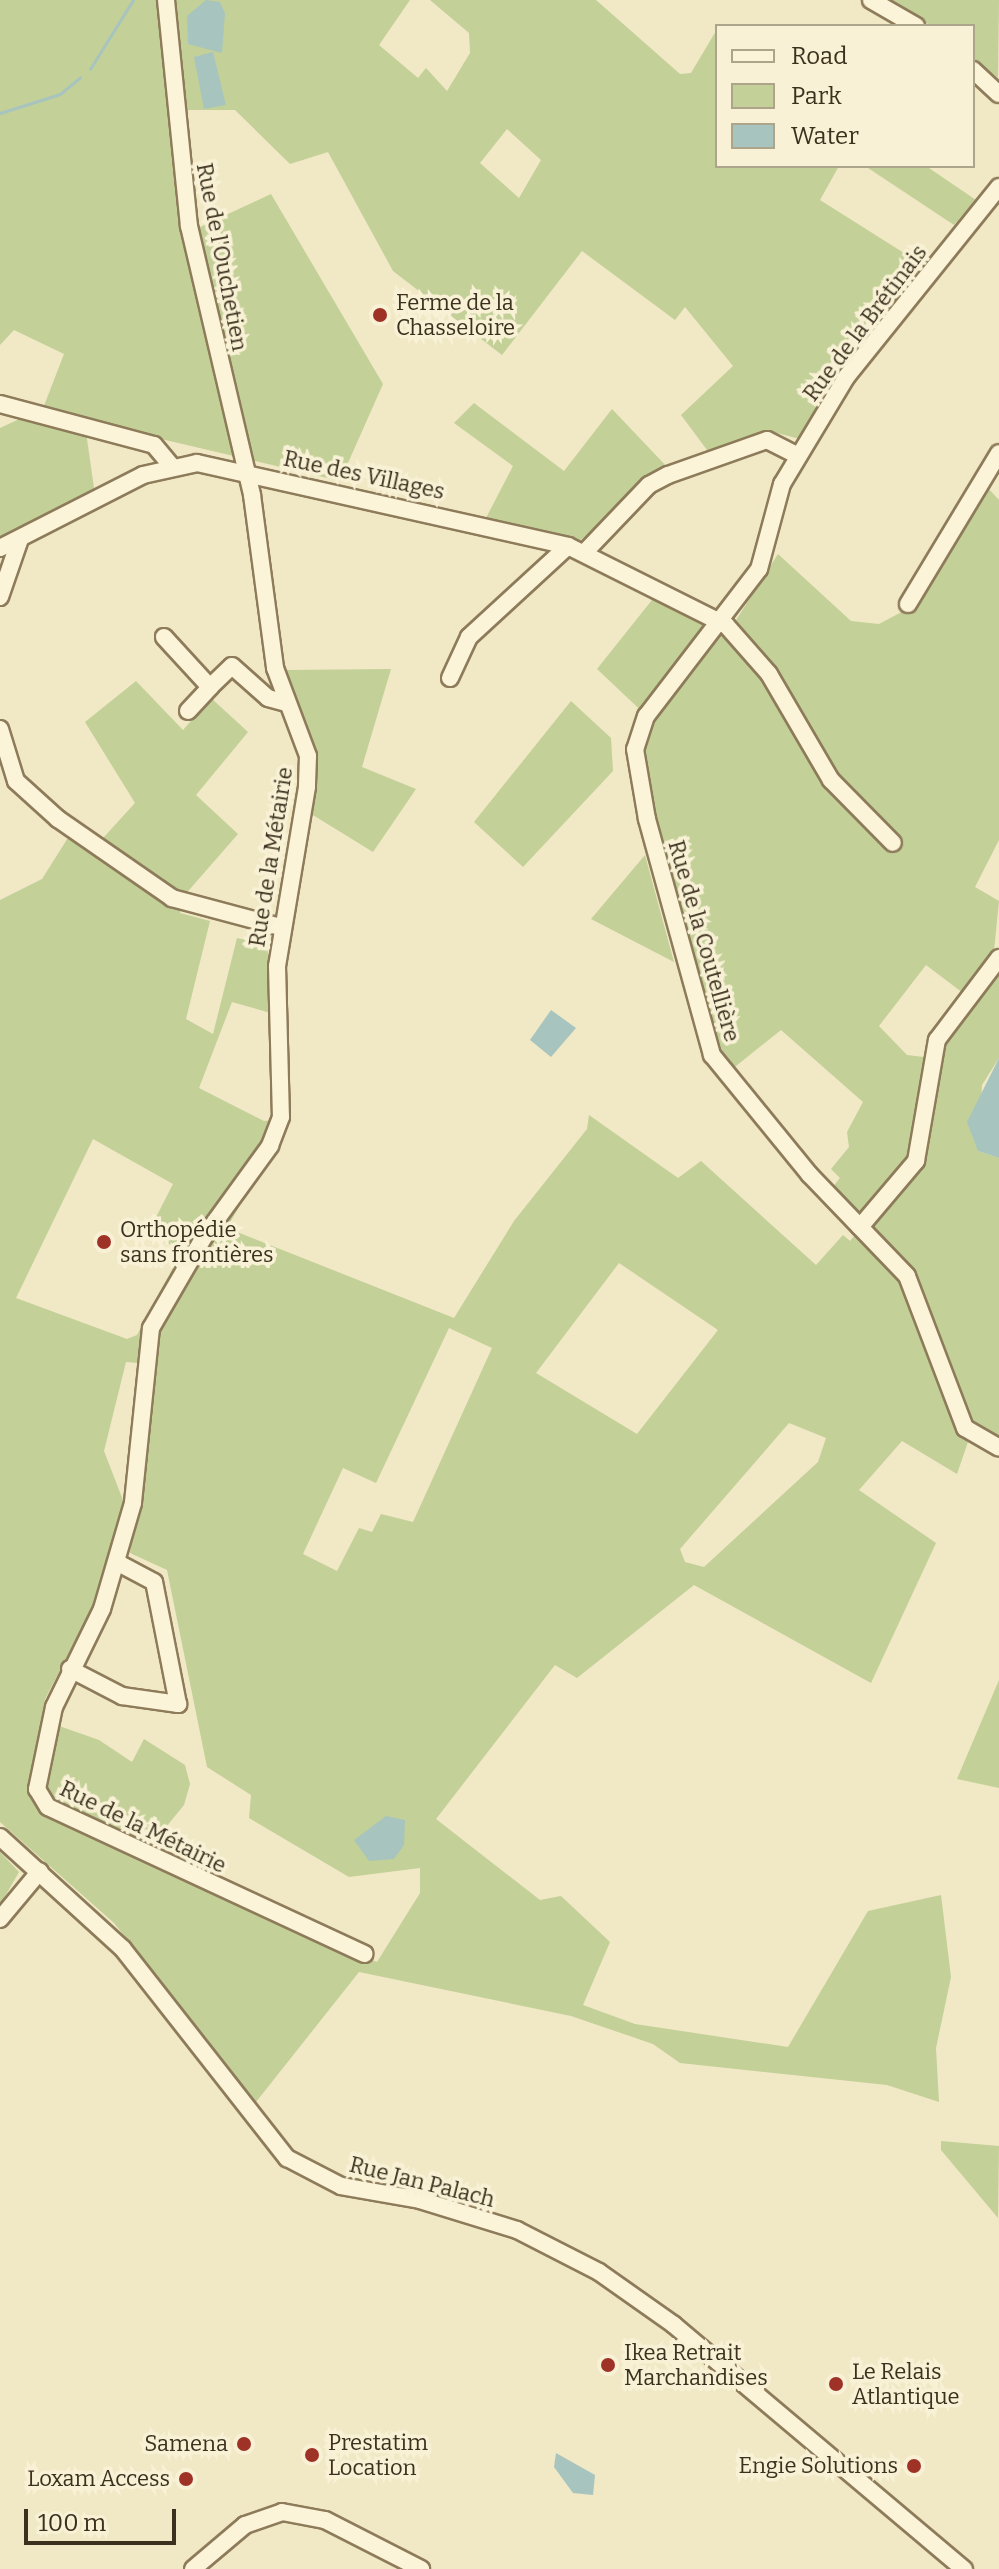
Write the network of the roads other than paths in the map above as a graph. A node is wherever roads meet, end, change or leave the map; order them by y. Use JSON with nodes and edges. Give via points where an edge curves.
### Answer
{"nodes":[{"id":1,"x":166,"y":0,"type":"edge"},
{"id":2,"x":871,"y":0,"type":"edge"},
{"id":3,"x":913,"y":24,"type":"edge"},
{"id":4,"x":975,"y":72,"type":"edge"},
{"id":5,"x":999,"y":94,"type":"edge"},
{"id":6,"x":999,"y":187,"type":"edge"},
{"id":7,"x":0,"y":404,"type":"edge"},
{"id":8,"x":999,"y":453,"type":"edge"},
{"id":9,"x":798,"y":456,"type":"junction"},
{"id":10,"x":171,"y":465,"type":"junction"},
{"id":11,"x":244,"y":472,"type":"junction"},
{"id":12,"x":20,"y":539,"type":"junction"},
{"id":13,"x":568,"y":546,"type":"junction"},
{"id":14,"x":0,"y":548,"type":"edge"},
{"id":15,"x":584,"y":553,"type":"junction"},
{"id":16,"x":0,"y":597,"type":"edge"},
{"id":17,"x":908,"y":604,"type":"dead end"},
{"id":18,"x":719,"y":621,"type":"junction"},
{"id":19,"x":164,"y":637,"type":"dead end"},
{"id":20,"x":450,"y":678,"type":"dead end"},
{"id":21,"x":210,"y":687,"type":"junction"},
{"id":22,"x":287,"y":703,"type":"junction"},
{"id":23,"x":188,"y":711,"type":"dead end"},
{"id":24,"x":0,"y":729,"type":"edge"},
{"id":25,"x":893,"y":843,"type":"dead end"},
{"id":26,"x":280,"y":927,"type":"junction"},
{"id":27,"x":999,"y":958,"type":"edge"},
{"id":28,"x":837,"y":1191,"type":"dead end"},
{"id":29,"x":863,"y":1223,"type":"junction"},
{"id":30,"x":999,"y":1448,"type":"edge"},
{"id":31,"x":119,"y":1563,"type":"junction"},
{"id":32,"x":70,"y":1669,"type":"junction"},
{"id":33,"x":0,"y":1837,"type":"edge"},
{"id":34,"x":40,"y":1871,"type":"junction"},
{"id":35,"x":0,"y":1919,"type":"edge"},
{"id":36,"x":365,"y":1954,"type":"dead end"},
{"id":37,"x":193,"y":2569,"type":"edge"},
{"id":38,"x":421,"y":2569,"type":"edge"},
{"id":39,"x":964,"y":2569,"type":"edge"}],
"edges":[{"from":1,"to":11,"type":"street","name":"Rue de l'Ouchetien","via":[[189,226]]},
{"from":2,"to":3,"type":"street"},
{"from":4,"to":5,"type":"street"},
{"from":6,"to":9,"type":"street","name":"Rue de la Brétinais","via":[[847,376]]},
{"from":7,"to":10,"type":"street","via":[[154,445]]},
{"from":8,"to":17,"type":"street"},
{"from":9,"to":15,"type":"street","via":[[767,440],[668,475],[649,485]]},
{"from":9,"to":18,"type":"street","name":"Rue de la Brétinais","via":[[782,484],[759,569]]},
{"from":10,"to":11,"type":"street","name":"Rue des Villages"},
{"from":10,"to":12,"type":"street"},
{"from":11,"to":13,"type":"street","name":"Rue des Villages"},
{"from":11,"to":22,"type":"street","name":"Rue de la Métairie","via":[[275,668]]},
{"from":12,"to":14,"type":"street"},
{"from":12,"to":16,"type":"street"},
{"from":13,"to":15,"type":"street","name":"Rue des Villages"},
{"from":13,"to":20,"type":"street","via":[[469,637]]},
{"from":15,"to":18,"type":"street","name":"Rue des Villages"},
{"from":18,"to":25,"type":"street","name":"Rue des Villages","via":[[769,674],[831,780]]},
{"from":18,"to":29,"type":"street","name":"Rue de la Coutellière","via":[[637,734],[647,819],[712,1055]]},
{"from":19,"to":21,"type":"street"},
{"from":21,"to":22,"type":"street","via":[[232,666],[268,698]]},
{"from":21,"to":23,"type":"street"},
{"from":22,"to":26,"type":"street","name":"Rue de la Métairie","via":[[308,756]]},
{"from":24,"to":26,"type":"street","via":[[16,781],[70,827],[172,898]]},
{"from":26,"to":31,"type":"street","name":"Rue de la Métairie","via":[[281,1117],[270,1146],[204,1237],[151,1328],[133,1503]]},
{"from":27,"to":29,"type":"street","via":[[944,1025],[930,1061],[916,1161]]},
{"from":28,"to":29,"type":"street"},
{"from":29,"to":30,"type":"street","name":"Rue de la Coutellière","via":[[907,1276],[965,1428]]},
{"from":31,"to":32,"type":"street","name":"Rue de la Métairie"},
{"from":31,"to":32,"type":"street","via":[[154,1582],[178,1704],[122,1696]]},
{"from":32,"to":36,"type":"street","name":"Rue de la Métairie","via":[[54,1707],[39,1800]]},
{"from":33,"to":34,"type":"street","name":"Rue Jan Palach"},
{"from":34,"to":35,"type":"street"},
{"from":34,"to":39,"type":"street","name":"Rue Jan Palach","via":[[123,1949],[287,2158],[341,2186],[420,2200],[517,2230],[599,2272],[674,2325]]},
{"from":37,"to":38,"type":"street","via":[[245,2525],[282,2512],[325,2520]]}]}
